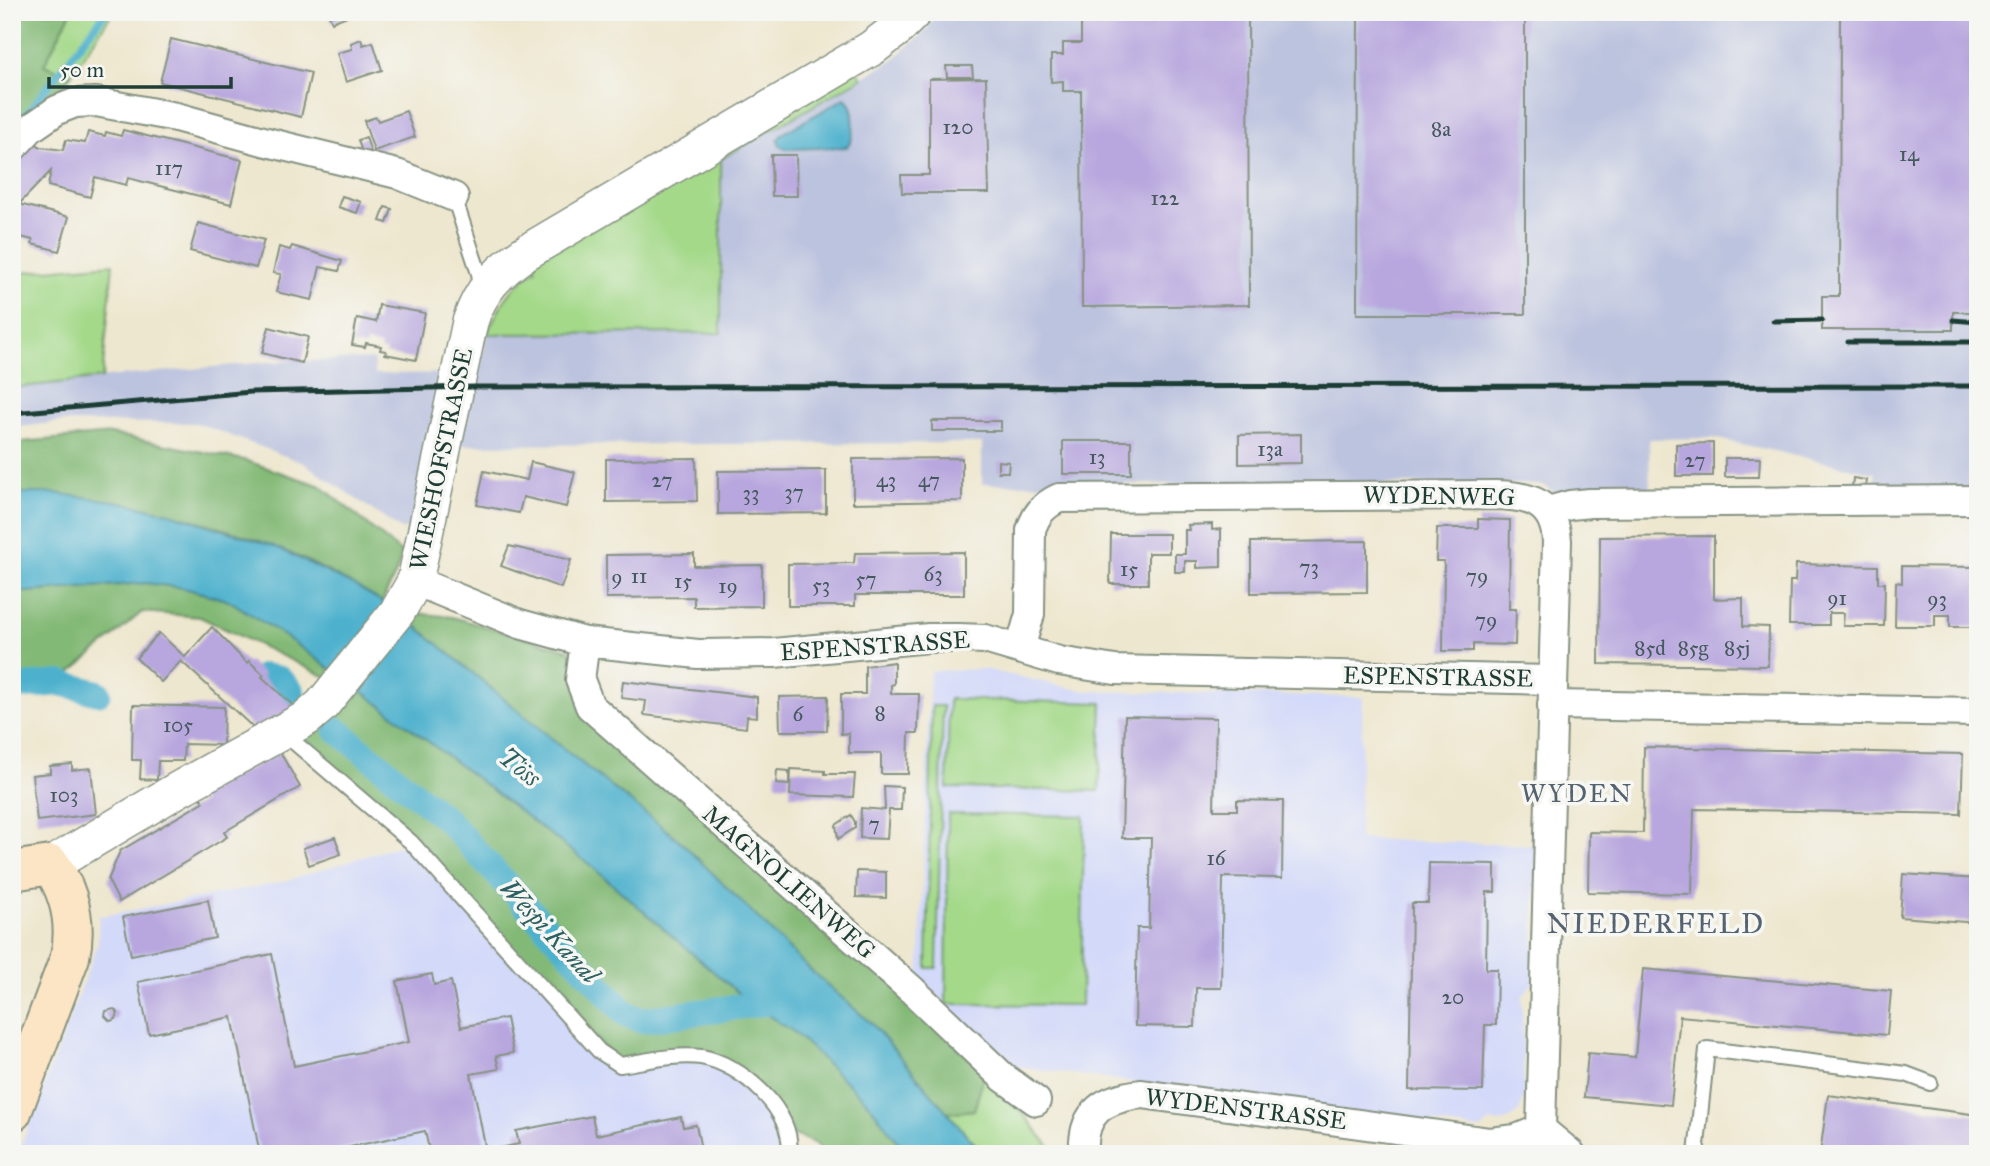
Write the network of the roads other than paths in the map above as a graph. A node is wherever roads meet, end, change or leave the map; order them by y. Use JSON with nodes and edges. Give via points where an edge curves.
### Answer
{"nodes":[{"id":1,"x":914,"y":12,"type":"edge"},
{"id":2,"x":12,"y":148,"type":"edge"},
{"id":3,"x":454,"y":197,"type":"joint"},
{"id":4,"x":484,"y":289,"type":"junction"},
{"id":5,"x":1978,"y":500,"type":"edge"},
{"id":6,"x":1548,"y":511,"type":"junction"},
{"id":7,"x":415,"y":581,"type":"junction"},
{"id":8,"x":585,"y":642,"type":"junction"},
{"id":9,"x":1020,"y":649,"type":"junction"},
{"id":10,"x":1552,"y":692,"type":"junction"},
{"id":11,"x":1978,"y":712,"type":"edge"},
{"id":12,"x":287,"y":730,"type":"junction"},
{"id":13,"x":51,"y":865,"type":"junction"},
{"id":14,"x":12,"y":871,"type":"edge"},
{"id":15,"x":1930,"y":1083,"type":"dead end"},
{"id":16,"x":1036,"y":1101,"type":"dead end"},
{"id":17,"x":12,"y":1112,"type":"edge"},
{"id":18,"x":1541,"y":1129,"type":"junction"},
{"id":19,"x":789,"y":1154,"type":"edge"},
{"id":20,"x":1084,"y":1154,"type":"edge"},
{"id":21,"x":1571,"y":1154,"type":"edge"},
{"id":22,"x":1696,"y":1154,"type":"edge"}],
"edges":[{"from":1,"to":4,"type":"street","name":"WIESHOFSTRASSE","via":[[872,48],[525,253]]},
{"from":2,"to":3,"type":"street","via":[[57,110],[96,102],[176,117],[397,174]]},
{"from":3,"to":4,"type":"lane"},
{"from":4,"to":7,"type":"street","name":"WIESHOFSTRASSE","via":[[470,322]]},
{"from":5,"to":6,"type":"street","name":"WYDENWEG","via":[[1590,503]]},
{"from":6,"to":9,"type":"street","name":"WYDENWEG","via":[[1526,497],[1496,495],[1059,498],[1044,507],[1031,530],[1029,623]]},
{"from":6,"to":10,"type":"street","via":[[1557,541]]},
{"from":7,"to":8,"type":"street","name":"ESPENSTRASSE","via":[[520,624]]},
{"from":7,"to":12,"type":"street","name":"WIESHOFSTRASSE","via":[[398,611],[339,684],[307,718]]},
{"from":8,"to":9,"type":"street","name":"ESPENSTRASSE","via":[[698,654],[774,653],[959,638],[985,639]]},
{"from":8,"to":16,"type":"street","name":"MAGNOLIENWEG","via":[[580,680],[590,706]]},
{"from":9,"to":10,"type":"street","name":"ESPENSTRASSE","via":[[1085,667],[1115,670]]},
{"from":10,"to":11,"type":"street","name":"ESPENSTRASSE"},
{"from":10,"to":18,"type":"street"},
{"from":12,"to":13,"type":"street","name":"WIESHOFSTRASSE"},
{"from":12,"to":19,"type":"lane","via":[[294,742],[411,842],[599,1051],[620,1065],[702,1057],[730,1067],[779,1111],[790,1133]]},
{"from":13,"to":14,"type":"main road"},
{"from":13,"to":17,"type":"main road","via":[[62,881],[74,939]]},
{"from":15,"to":22,"type":"lane","via":[[1906,1074],[1707,1049]]},
{"from":18,"to":20,"type":"street","name":"WYDENSTRASSE","via":[[1516,1139],[1490,1142],[1142,1094],[1117,1097],[1099,1107],[1089,1123]]},
{"from":18,"to":21,"type":"street"}]}
